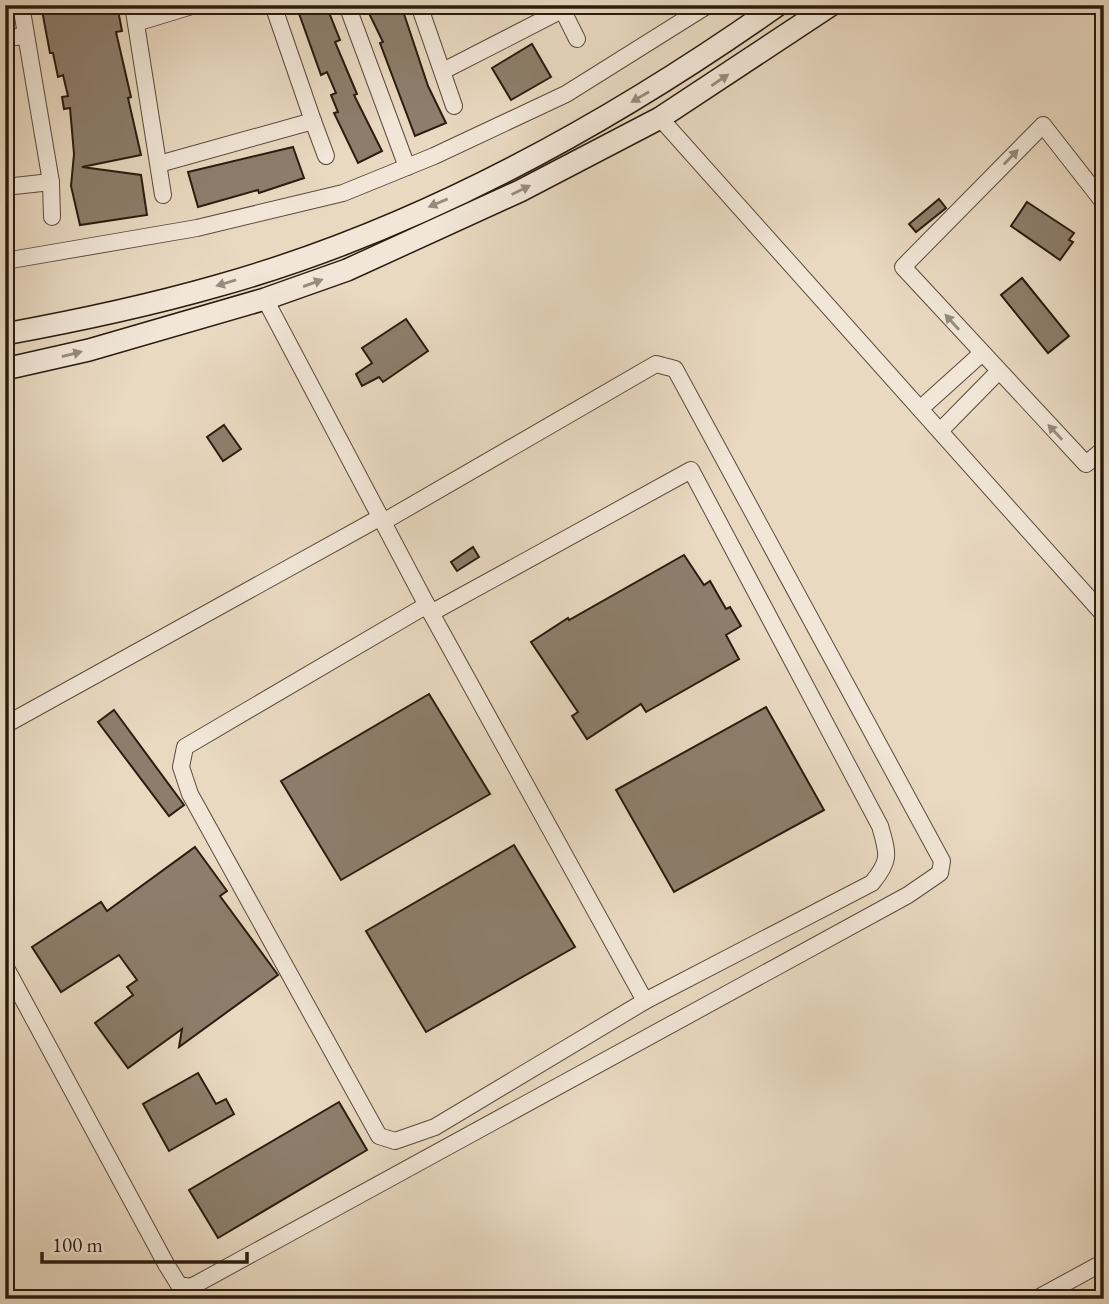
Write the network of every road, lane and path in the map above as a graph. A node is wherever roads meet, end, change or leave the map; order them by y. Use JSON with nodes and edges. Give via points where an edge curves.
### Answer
{"nodes":[{"id":1,"x":22,"y":5,"type":"edge"},
{"id":2,"x":133,"y":5,"type":"edge"},
{"id":3,"x":195,"y":5,"type":"edge"},
{"id":4,"x":273,"y":5,"type":"edge"},
{"id":5,"x":347,"y":5,"type":"edge"},
{"id":6,"x":419,"y":5,"type":"edge"},
{"id":7,"x":708,"y":5,"type":"edge"},
{"id":8,"x":778,"y":5,"type":"edge"},
{"id":9,"x":831,"y":5,"type":"edge"},
{"id":10,"x":561,"y":8,"type":"edge"},
{"id":11,"x":136,"y":23,"type":"junction"},
{"id":12,"x":26,"y":36,"type":"junction"},
{"id":13,"x":5,"y":38,"type":"edge"},
{"id":14,"x":577,"y":38,"type":"dead end"},
{"id":15,"x":443,"y":71,"type":"junction"},
{"id":16,"x":454,"y":106,"type":"dead end"},
{"id":17,"x":660,"y":117,"type":"junction"},
{"id":18,"x":313,"y":121,"type":"junction"},
{"id":19,"x":326,"y":156,"type":"dead end"},
{"id":20,"x":159,"y":164,"type":"junction"},
{"id":21,"x":407,"y":167,"type":"junction"},
{"id":22,"x":51,"y":182,"type":"junction"},
{"id":23,"x":5,"y":187,"type":"edge"},
{"id":24,"x":163,"y":195,"type":"dead end"},
{"id":25,"x":1104,"y":203,"type":"edge"},
{"id":26,"x":52,"y":217,"type":"dead end"},
{"id":27,"x":5,"y":261,"type":"edge"},
{"id":28,"x":265,"y":299,"type":"junction"},
{"id":29,"x":5,"y":334,"type":"edge"},
{"id":30,"x":981,"y":354,"type":"junction"},
{"id":31,"x":5,"y":369,"type":"edge"},
{"id":32,"x":999,"y":371,"type":"junction"},
{"id":33,"x":920,"y":409,"type":"junction"},
{"id":34,"x":940,"y":431,"type":"junction"},
{"id":35,"x":1104,"y":449,"type":"edge"},
{"id":36,"x":382,"y":519,"type":"junction"},
{"id":37,"x":429,"y":609,"type":"junction"},
{"id":38,"x":1104,"y":615,"type":"edge"},
{"id":39,"x":5,"y":725,"type":"edge"},
{"id":40,"x":5,"y":966,"type":"edge"},
{"id":41,"x":645,"y":1001,"type":"junction"},
{"id":42,"x":1104,"y":1262,"type":"edge"},
{"id":43,"x":1036,"y":1299,"type":"edge"}],
"edges":[{"from":1,"to":12,"type":"street"},
{"from":2,"to":11,"type":"street"},
{"from":3,"to":11,"type":"street"},
{"from":4,"to":18,"type":"street"},
{"from":5,"to":21,"type":"street"},
{"from":6,"to":15,"type":"street"},
{"from":7,"to":21,"type":"street","via":[[566,94]]},
{"from":8,"to":29,"type":"street","one_way":true,"via":[[640,97],[457,194],[382,227],[217,286]]},
{"from":17,"to":9,"type":"street","one_way":true},
{"from":10,"to":14,"type":"street"},
{"from":10,"to":15,"type":"street"},
{"from":11,"to":20,"type":"street"},
{"from":12,"to":13,"type":"street"},
{"from":12,"to":22,"type":"street"},
{"from":15,"to":16,"type":"street"},
{"from":28,"to":17,"type":"street","one_way":true,"via":[[347,270],[520,191]]},
{"from":17,"to":33,"type":"street"},
{"from":18,"to":19,"type":"street"},
{"from":18,"to":20,"type":"street"},
{"from":20,"to":24,"type":"street"},
{"from":21,"to":27,"type":"street","via":[[343,193],[237,218]]},
{"from":22,"to":23,"type":"street"},
{"from":22,"to":26,"type":"street"},
{"from":30,"to":25,"type":"street","one_way":true,"via":[[903,267],[1043,125]]},
{"from":31,"to":28,"type":"street","one_way":true},
{"from":28,"to":36,"type":"street"},
{"from":30,"to":32,"type":"street"},
{"from":30,"to":33,"type":"street"},
{"from":32,"to":34,"type":"street"},
{"from":35,"to":32,"type":"street","one_way":true,"via":[[1086,464]]},
{"from":33,"to":34,"type":"street"},
{"from":34,"to":38,"type":"street"},
{"from":36,"to":37,"type":"street"},
{"from":36,"to":39,"type":"street"},
{"from":36,"to":40,"type":"street","via":[[656,364],[675,369],[942,861],[940,873],[908,895],[191,1287],[179,1285],[166,1264]]},
{"from":37,"to":41,"type":"street"},
{"from":37,"to":41,"type":"street","via":[[691,470],[880,826],[888,854],[886,866],[872,883]]},
{"from":37,"to":41,"type":"street","via":[[185,747],[181,767],[190,794],[379,1136],[396,1141],[435,1127]]},
{"from":42,"to":43,"type":"street"}]}
